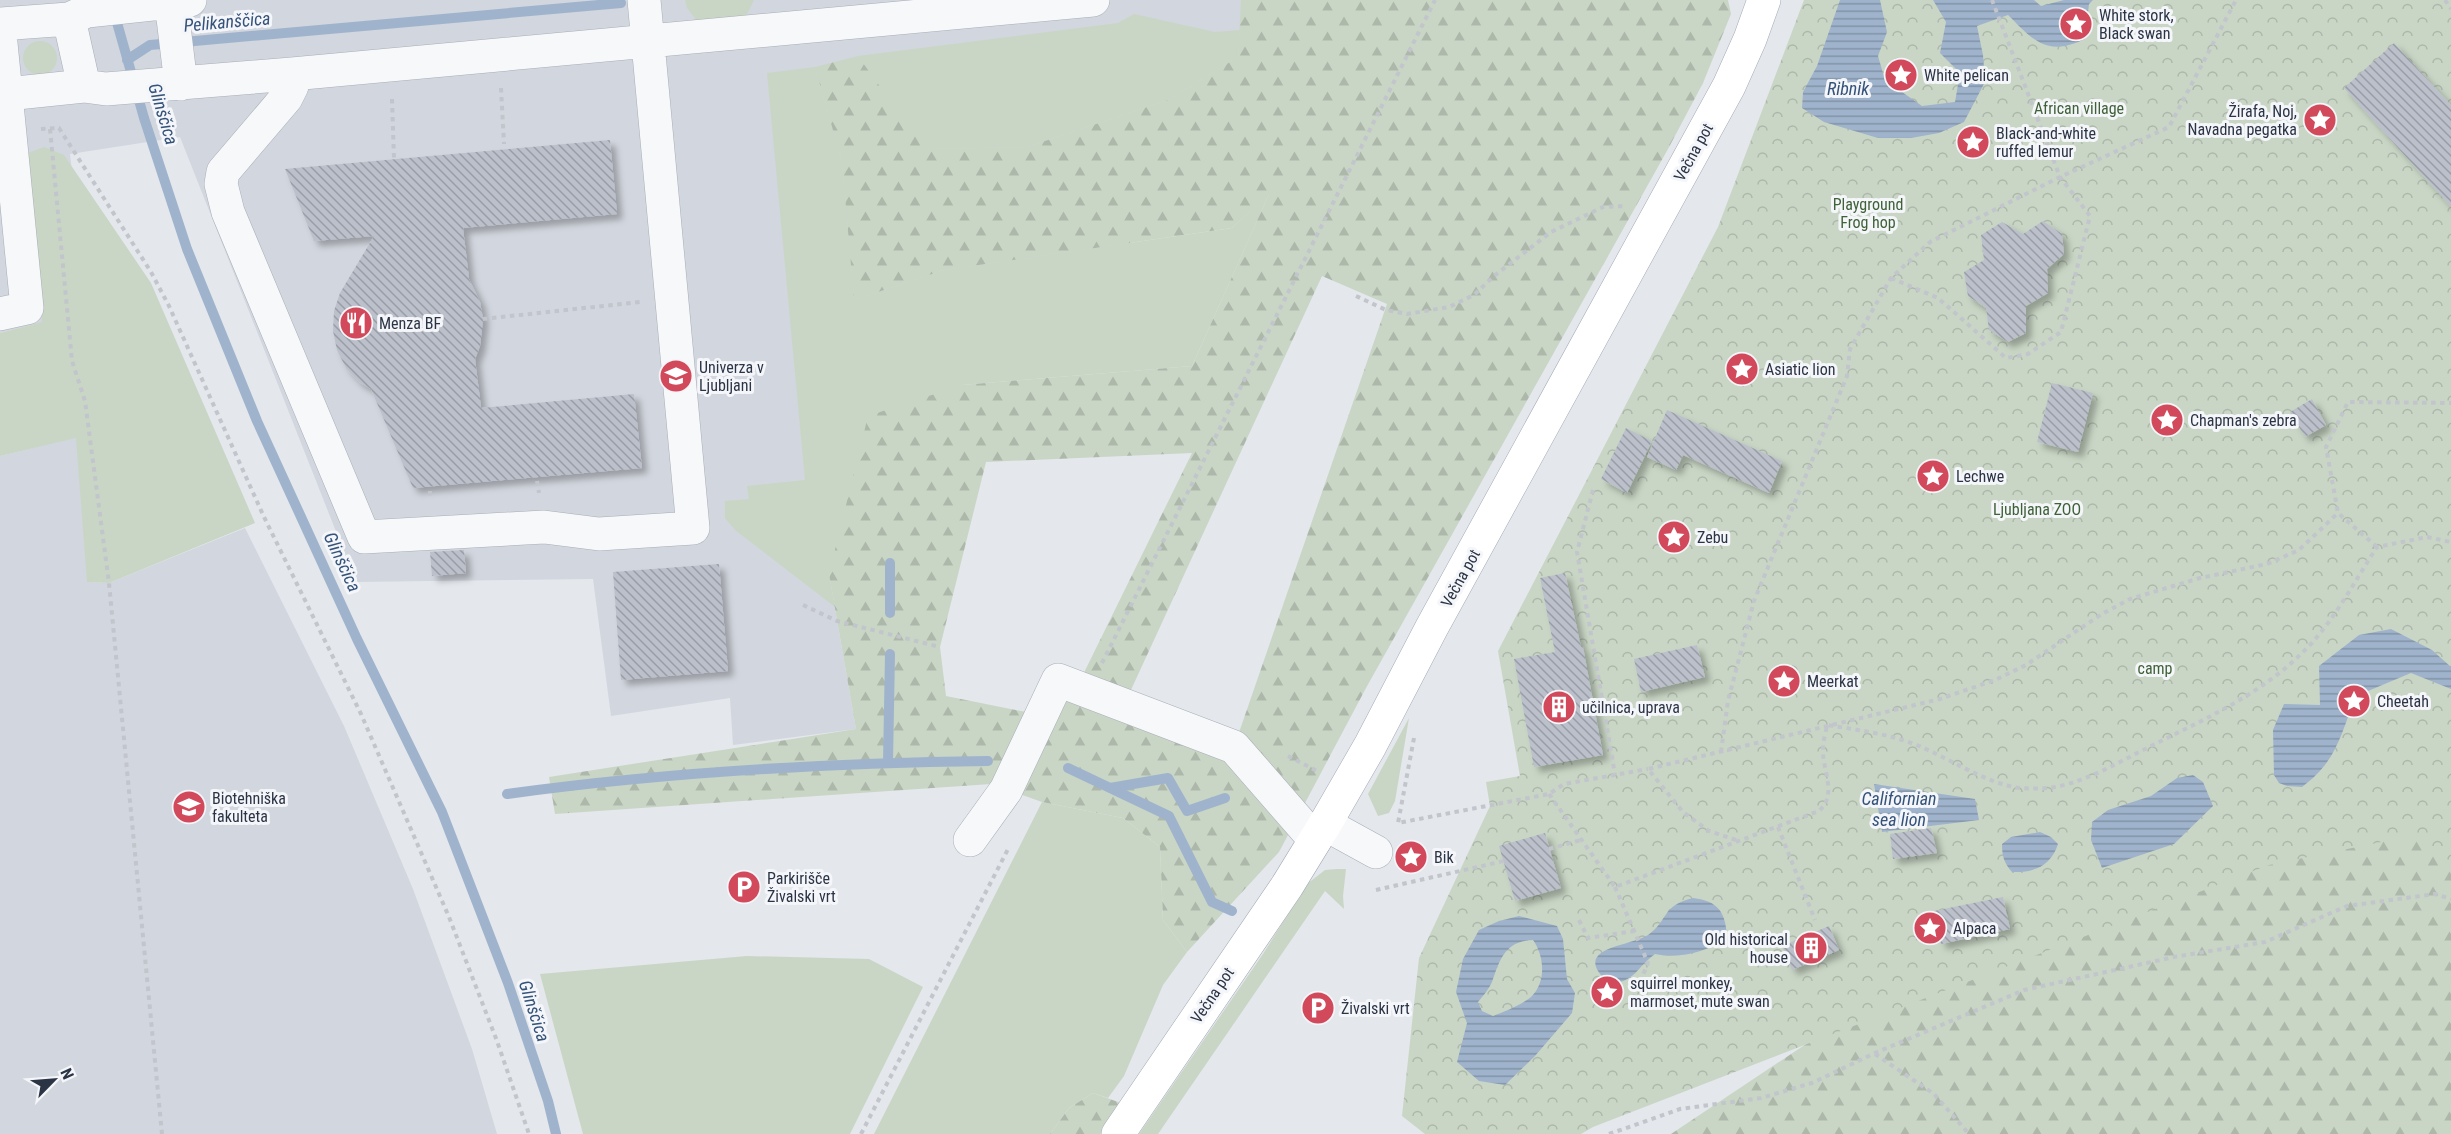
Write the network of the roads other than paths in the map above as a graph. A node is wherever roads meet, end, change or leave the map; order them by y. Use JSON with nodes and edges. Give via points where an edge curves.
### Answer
{"nodes":[{"id":1,"x":644,"y":0,"type":"edge"},
{"id":2,"x":1093,"y":0,"type":"edge"},
{"id":3,"x":1764,"y":0,"type":"edge"},
{"id":4,"x":180,"y":1,"type":"edge"},
{"id":5,"x":801,"y":13,"type":"edge"},
{"id":6,"x":57,"y":19,"type":"junction"},
{"id":7,"x":0,"y":24,"type":"edge"},
{"id":8,"x":0,"y":33,"type":"edge"},
{"id":9,"x":648,"y":41,"type":"junction"},
{"id":10,"x":292,"y":74,"type":"junction"},
{"id":11,"x":181,"y":84,"type":"junction"},
{"id":12,"x":84,"y":86,"type":"junction"},
{"id":13,"x":30,"y":92,"type":"junction"},
{"id":14,"x":8,"y":196,"type":"edge"},
{"id":15,"x":10,"y":228,"type":"edge"},
{"id":16,"x":0,"y":314,"type":"edge"},
{"id":17,"x":1320,"y":832,"type":"junction"},
{"id":18,"x":970,"y":840,"type":"dead end"},
{"id":19,"x":1376,"y":852,"type":"dead end"},
{"id":20,"x":1118,"y":1134,"type":"edge"}],
"edges":[{"from":1,"to":9,"type":"street"},
{"from":2,"to":5,"type":"street"},
{"from":3,"to":17,"type":"main road","name":"Večna pot","via":[[1729,86]]},
{"from":4,"to":6,"type":"street","via":[[87,11]]},
{"from":4,"to":11,"type":"street"},
{"from":5,"to":9,"type":"street"},
{"from":6,"to":7,"type":"street"},
{"from":6,"to":12,"type":"street"},
{"from":8,"to":13,"type":"street"},
{"from":9,"to":10,"type":"street"},
{"from":9,"to":10,"type":"street","via":[[693,528],[599,534],[544,526],[364,537],[228,212],[220,184],[222,172],[286,98]]},
{"from":10,"to":11,"type":"street"},
{"from":11,"to":12,"type":"street","via":[[106,89]]},
{"from":12,"to":13,"type":"street"},
{"from":13,"to":14,"type":"street"},
{"from":14,"to":15,"type":"street"},
{"from":15,"to":16,"type":"street","via":[[27,308]]},
{"from":17,"to":18,"type":"street","via":[[1234,747],[1058,680],[1006,790]]},
{"from":17,"to":19,"type":"street"},
{"from":17,"to":20,"type":"main road","name":"Večna pot"}]}
